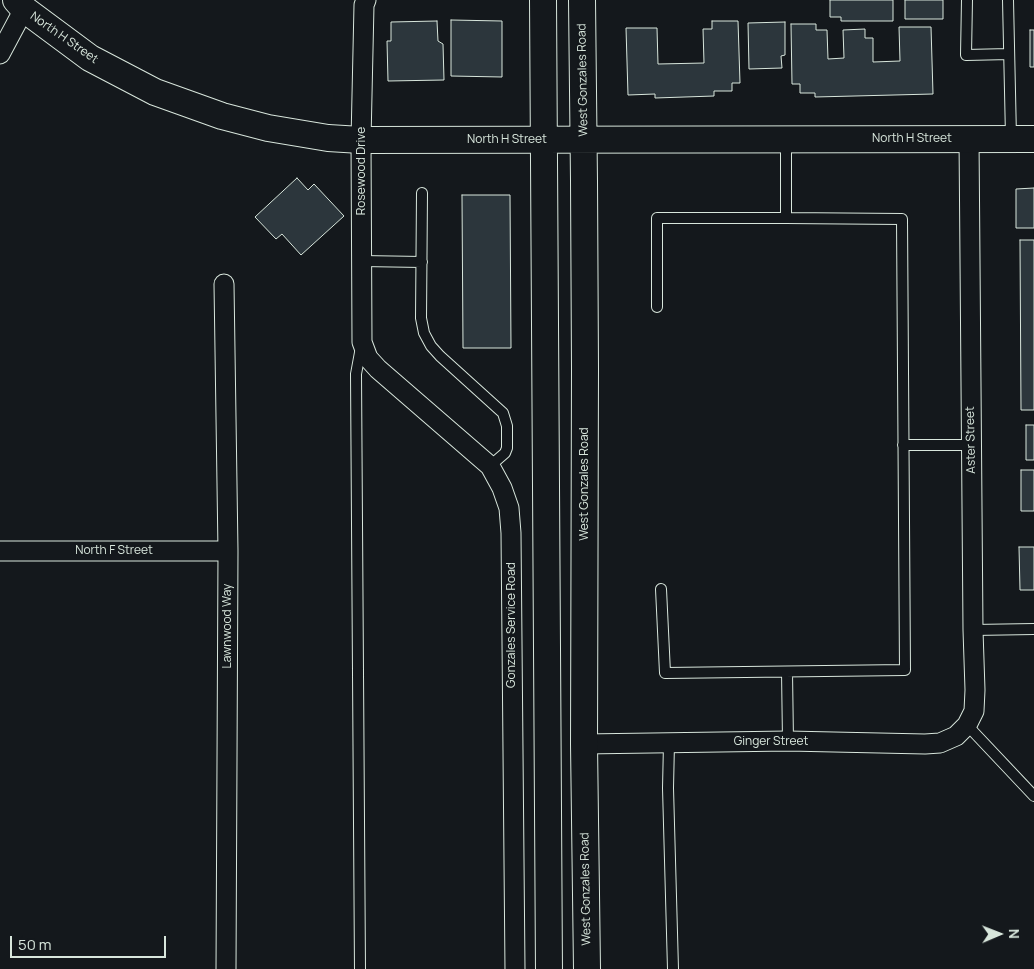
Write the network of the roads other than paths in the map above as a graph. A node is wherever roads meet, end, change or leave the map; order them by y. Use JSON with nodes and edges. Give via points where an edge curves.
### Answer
{"nodes":[{"id":1,"x":366,"y":0,"type":"edge"},
{"id":2,"x":543,"y":0,"type":"edge"},
{"id":3,"x":582,"y":0,"type":"edge"},
{"id":4,"x":967,"y":0,"type":"edge"},
{"id":5,"x":1008,"y":0,"type":"edge"},
{"id":6,"x":20,"y":4,"type":"edge"},
{"id":7,"x":0,"y":54,"type":"edge"},
{"id":8,"x":1010,"y":54,"type":"junction"},
{"id":9,"x":969,"y":138,"type":"junction"},
{"id":10,"x":1022,"y":138,"type":"edge"},
{"id":11,"x":583,"y":139,"type":"junction"},
{"id":12,"x":361,"y":140,"type":"junction"},
{"id":13,"x":545,"y":140,"type":"junction"},
{"id":14,"x":786,"y":140,"type":"junction"},
{"id":15,"x":422,"y":193,"type":"dead end"},
{"id":16,"x":786,"y":218,"type":"junction"},
{"id":17,"x":362,"y":261,"type":"junction"},
{"id":18,"x":422,"y":262,"type":"junction"},
{"id":19,"x":224,"y":284,"type":"dead end"},
{"id":20,"x":657,"y":307,"type":"dead end"},
{"id":21,"x":362,"y":342,"type":"junction"},
{"id":22,"x":972,"y":445,"type":"junction"},
{"id":23,"x":904,"y":446,"type":"junction"},
{"id":24,"x":490,"y":466,"type":"junction"},
{"id":25,"x":0,"y":551,"type":"edge"},
{"id":26,"x":228,"y":551,"type":"junction"},
{"id":27,"x":661,"y":589,"type":"dead end"},
{"id":28,"x":1034,"y":629,"type":"edge"},
{"id":29,"x":973,"y":630,"type":"junction"},
{"id":30,"x":787,"y":672,"type":"junction"},
{"id":31,"x":961,"y":730,"type":"junction"},
{"id":32,"x":788,"y":741,"type":"junction"},
{"id":33,"x":669,"y":743,"type":"junction"},
{"id":34,"x":584,"y":744,"type":"junction"},
{"id":35,"x":1034,"y":796,"type":"edge"},
{"id":36,"x":226,"y":969,"type":"edge"},
{"id":37,"x":360,"y":969,"type":"edge"},
{"id":38,"x":515,"y":969,"type":"edge"},
{"id":39,"x":549,"y":969,"type":"edge"},
{"id":40,"x":587,"y":969,"type":"edge"},
{"id":41,"x":673,"y":969,"type":"edge"}],
"edges":[{"from":1,"to":12,"type":"street","name":"Rosewood Drive"},
{"from":2,"to":13,"type":"main road"},
{"from":3,"to":11,"type":"main road","name":"West Gonzales Road"},
{"from":4,"to":8,"type":"lane","via":[[966,55]]},
{"from":5,"to":8,"type":"lane"},
{"from":6,"to":7,"type":"street"},
{"from":6,"to":12,"type":"main road","name":"North H Street","via":[[90,58],[156,92],[222,116],[268,128]]},
{"from":8,"to":10,"type":"lane"},
{"from":9,"to":10,"type":"main road","name":"North H Street"},
{"from":9,"to":14,"type":"main road","name":"North H Street"},
{"from":9,"to":22,"type":"street","name":"Aster Street"},
{"from":11,"to":13,"type":"main road","name":"North H Street"},
{"from":11,"to":14,"type":"main road","name":"North H Street"},
{"from":11,"to":34,"type":"main road","name":"West Gonzales Road"},
{"from":12,"to":13,"type":"main road","name":"North H Street"},
{"from":12,"to":17,"type":"street","name":"Rosewood Drive"},
{"from":13,"to":39,"type":"main road"},
{"from":14,"to":16,"type":"lane"},
{"from":15,"to":18,"type":"lane"},
{"from":16,"to":20,"type":"lane","via":[[657,218]]},
{"from":16,"to":23,"type":"lane","via":[[902,218]]},
{"from":17,"to":18,"type":"lane"},
{"from":17,"to":21,"type":"street","name":"Rosewood Drive"},
{"from":18,"to":24,"type":"lane","via":[[424,333],[440,356],[503,413],[507,448]]},
{"from":19,"to":26,"type":"street","name":"Lawnwood Way"},
{"from":21,"to":24,"type":"street","name":"Gonzales Service Road","via":[[368,358],[378,369]]},
{"from":21,"to":37,"type":"lane","via":[[356,374]]},
{"from":22,"to":23,"type":"lane"},
{"from":22,"to":29,"type":"street","name":"Aster Street"},
{"from":23,"to":30,"type":"lane","via":[[905,670]]},
{"from":24,"to":38,"type":"street","name":"Gonzales Service Road","via":[[509,508],[511,533]]},
{"from":25,"to":26,"type":"street","name":"North F Street"},
{"from":26,"to":36,"type":"street","name":"Lawnwood Way"},
{"from":27,"to":30,"type":"lane","via":[[665,673]]},
{"from":28,"to":29,"type":"lane"},
{"from":29,"to":31,"type":"street","name":"Aster Street","via":[[974,711]]},
{"from":30,"to":32,"type":"lane"},
{"from":31,"to":32,"type":"street","name":"Ginger Street","via":[[940,743],[925,744]]},
{"from":31,"to":35,"type":"lane","via":[[1016,776]]},
{"from":32,"to":33,"type":"street","name":"Ginger Street"},
{"from":33,"to":34,"type":"street","name":"Ginger Street"},
{"from":33,"to":41,"type":"lane"},
{"from":34,"to":40,"type":"main road","name":"West Gonzales Road"}]}
